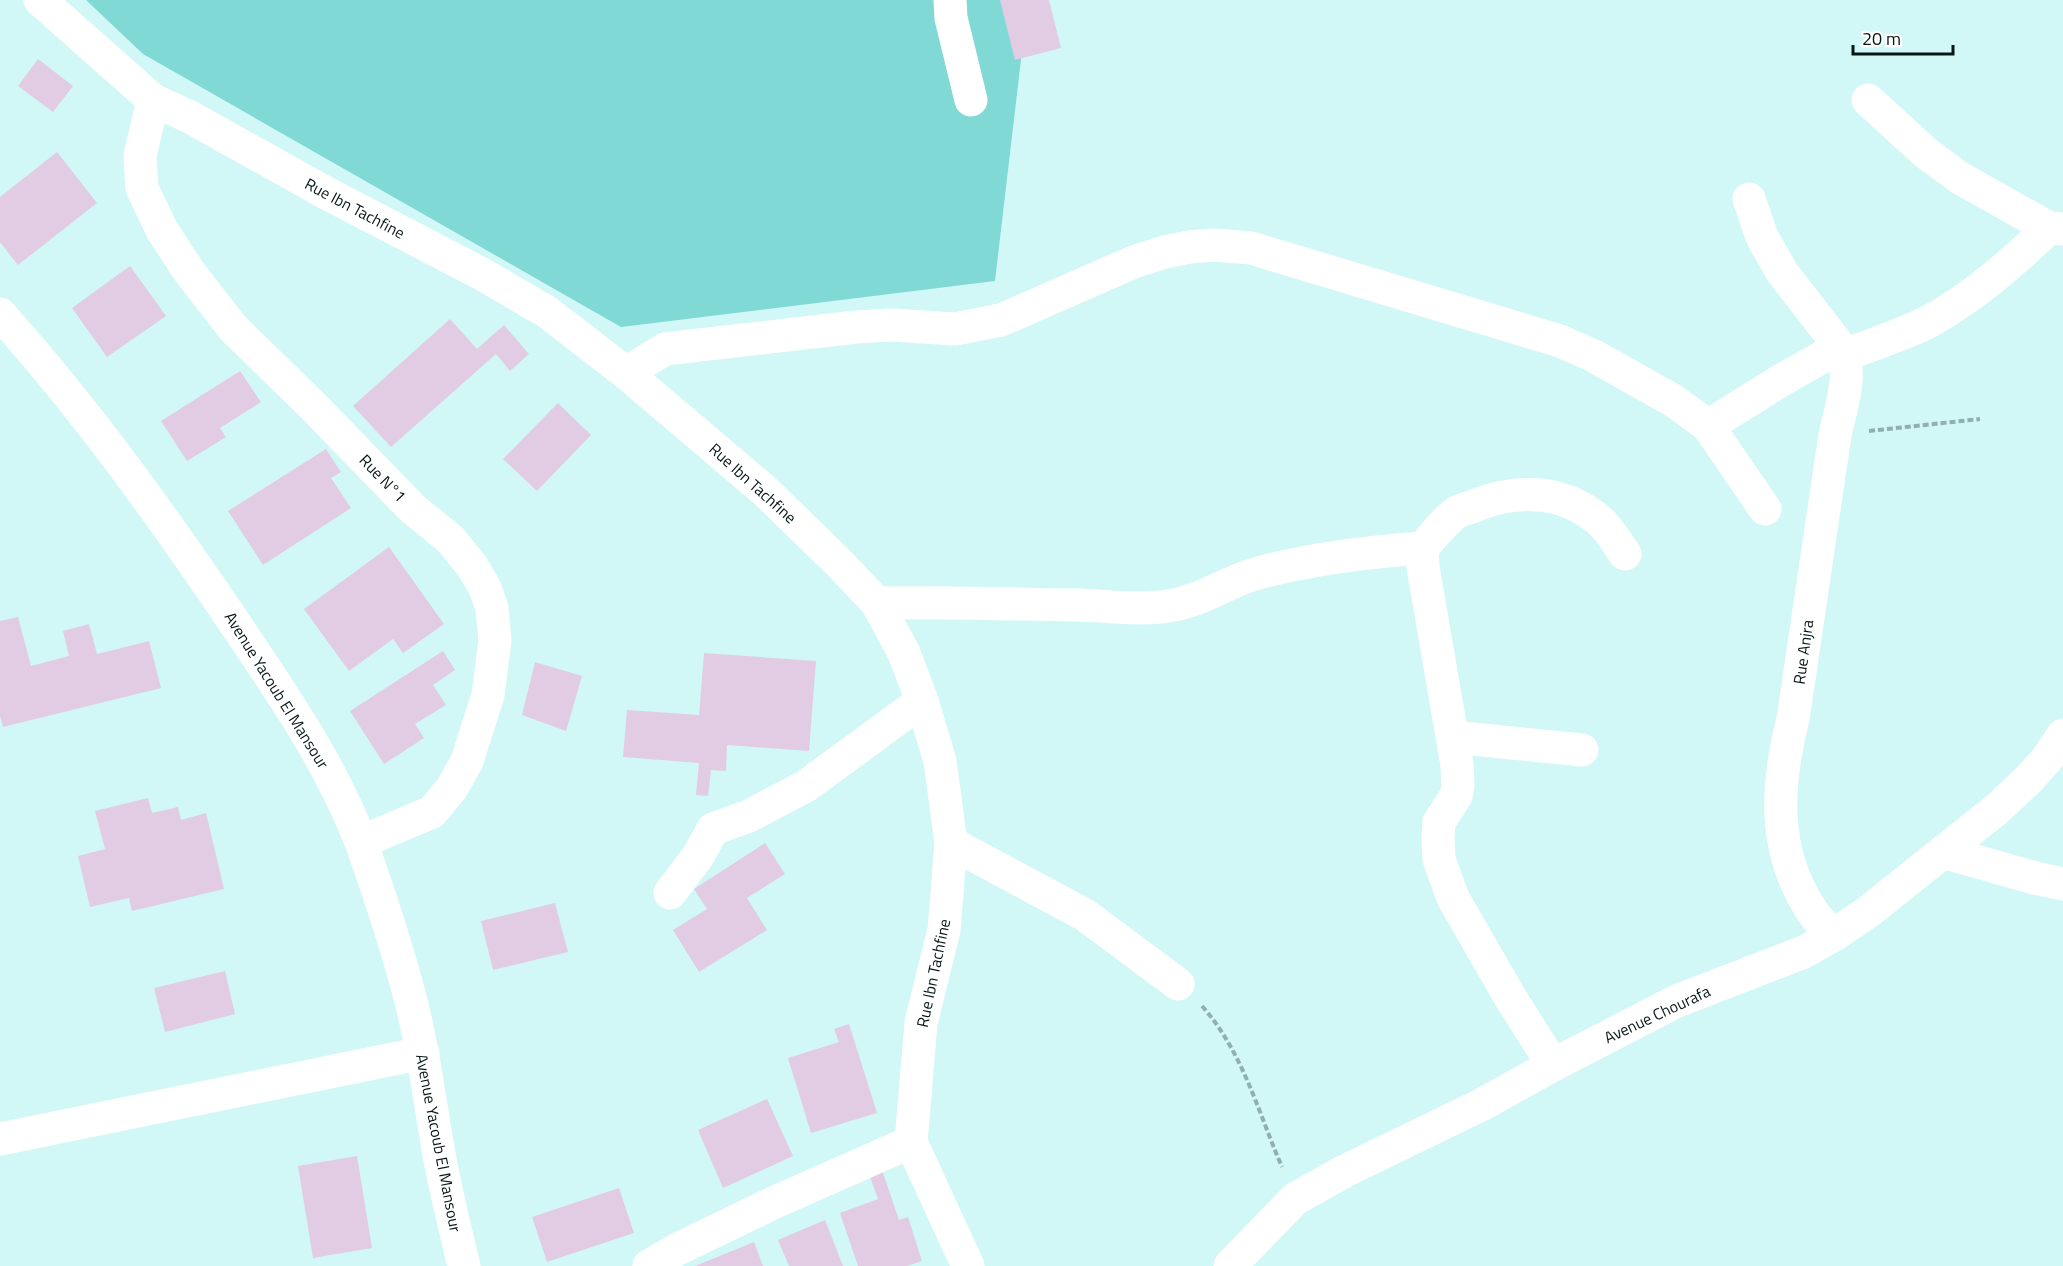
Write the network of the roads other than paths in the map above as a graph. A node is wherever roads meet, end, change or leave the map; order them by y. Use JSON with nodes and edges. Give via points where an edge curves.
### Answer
{"nodes":[{"id":1,"x":40,"y":0,"type":"edge"},
{"id":2,"x":950,"y":0,"type":"edge"},
{"id":3,"x":153,"y":99,"type":"junction"},
{"id":4,"x":971,"y":100,"type":"dead end"},
{"id":5,"x":1868,"y":100,"type":"dead end"},
{"id":6,"x":1749,"y":199,"type":"dead end"},
{"id":7,"x":2056,"y":229,"type":"edge"},
{"id":8,"x":0,"y":314,"type":"edge"},
{"id":9,"x":1842,"y":351,"type":"junction"},
{"id":10,"x":626,"y":373,"type":"junction"},
{"id":11,"x":1708,"y":426,"type":"junction"},
{"id":12,"x":1765,"y":509,"type":"dead end"},
{"id":13,"x":1422,"y":549,"type":"junction"},
{"id":14,"x":1625,"y":554,"type":"dead end"},
{"id":15,"x":877,"y":603,"type":"junction"},
{"id":16,"x":922,"y":700,"type":"junction"},
{"id":17,"x":2063,"y":735,"type":"edge"},
{"id":18,"x":1452,"y":737,"type":"junction"},
{"id":19,"x":1582,"y":750,"type":"dead end"},
{"id":20,"x":361,"y":843,"type":"junction"},
{"id":21,"x":951,"y":843,"type":"junction"},
{"id":22,"x":1943,"y":852,"type":"junction"},
{"id":23,"x":2063,"y":884,"type":"edge"},
{"id":24,"x":670,"y":893,"type":"dead end"},
{"id":25,"x":1834,"y":935,"type":"junction"},
{"id":26,"x":1178,"y":984,"type":"road end"},
{"id":27,"x":423,"y":1053,"type":"junction"},
{"id":28,"x":1553,"y":1065,"type":"junction"},
{"id":29,"x":0,"y":1139,"type":"edge"},
{"id":30,"x":911,"y":1142,"type":"junction"},
{"id":31,"x":464,"y":1266,"type":"edge"},
{"id":32,"x":649,"y":1266,"type":"edge"},
{"id":33,"x":968,"y":1266,"type":"edge"},
{"id":34,"x":1230,"y":1266,"type":"edge"}],
"edges":[{"from":1,"to":3,"type":"street","name":"Rue Ibn Tachfine"},
{"from":2,"to":4,"type":"street"},
{"from":3,"to":10,"type":"street","name":"Rue Ibn Tachfine","via":[[482,274],[547,312]]},
{"from":3,"to":20,"type":"street","name":"Rue N°1","via":[[140,156],[142,188],[162,230],[233,328],[413,509],[450,539],[472,566],[492,608],[495,641],[488,695],[467,761],[452,788],[432,812]]},
{"from":5,"to":7,"type":"street","via":[[1960,178]]},
{"from":6,"to":9,"type":"street","via":[[1762,237],[1782,272]]},
{"from":7,"to":9,"type":"street","via":[[1967,298],[1928,321]]},
{"from":8,"to":20,"type":"street","name":"Avenue Yacoub El Mansour","via":[[136,481],[224,607],[287,700],[331,776]]},
{"from":9,"to":11,"type":"street","via":[[1780,381]]},
{"from":9,"to":25,"type":"street","name":"Rue Anjra","via":[[1845,390],[1780,787],[1785,849],[1796,881],[1812,912]]},
{"from":10,"to":11,"type":"street","via":[[665,349],[856,327],[955,329],[1002,320],[1136,261],[1213,245],[1251,248],[1294,259],[1560,341],[1674,401]]},
{"from":10,"to":15,"type":"street","name":"Rue Ibn Tachfine","via":[[765,491]]},
{"from":11,"to":12,"type":"street"},
{"from":13,"to":14,"type":"street","via":[[1457,513],[1493,499],[1525,493],[1575,504],[1600,522]]},
{"from":13,"to":15,"type":"street","via":[[1375,551],[1254,574],[1176,605]]},
{"from":13,"to":18,"type":"street"},
{"from":15,"to":16,"type":"street","name":"Rue Ibn Tachfine","via":[[904,653]]},
{"from":16,"to":21,"type":"street","name":"Rue Ibn Tachfine","via":[[940,761]]},
{"from":16,"to":24,"type":"street","via":[[806,786],[749,816],[713,829]]},
{"from":17,"to":22,"type":"street","name":"Avenue Chourafa","via":[[2029,779]]},
{"from":18,"to":19,"type":"street"},
{"from":18,"to":28,"type":"street","via":[[1458,786],[1439,822],[1439,859],[1453,898]]},
{"from":20,"to":27,"type":"street","name":"Avenue Yacoub El Mansour","via":[[389,924]]},
{"from":21,"to":26,"type":"street","via":[[1085,915]]},
{"from":21,"to":30,"type":"street","name":"Rue Ibn Tachfine","via":[[944,930],[921,1023]]},
{"from":22,"to":23,"type":"street"},
{"from":22,"to":25,"type":"street","name":"Avenue Chourafa"},
{"from":25,"to":28,"type":"street","name":"Avenue Chourafa","via":[[1804,952],[1677,1001]]},
{"from":27,"to":29,"type":"street"},
{"from":27,"to":31,"type":"street","name":"Avenue Yacoub El Mansour","via":[[441,1164]]},
{"from":28,"to":34,"type":"street","name":"Avenue Chourafa","via":[[1295,1199]]},
{"from":30,"to":32,"type":"street","via":[[773,1203]]},
{"from":30,"to":33,"type":"street","name":"Rue Ibn Tachfine"}]}
